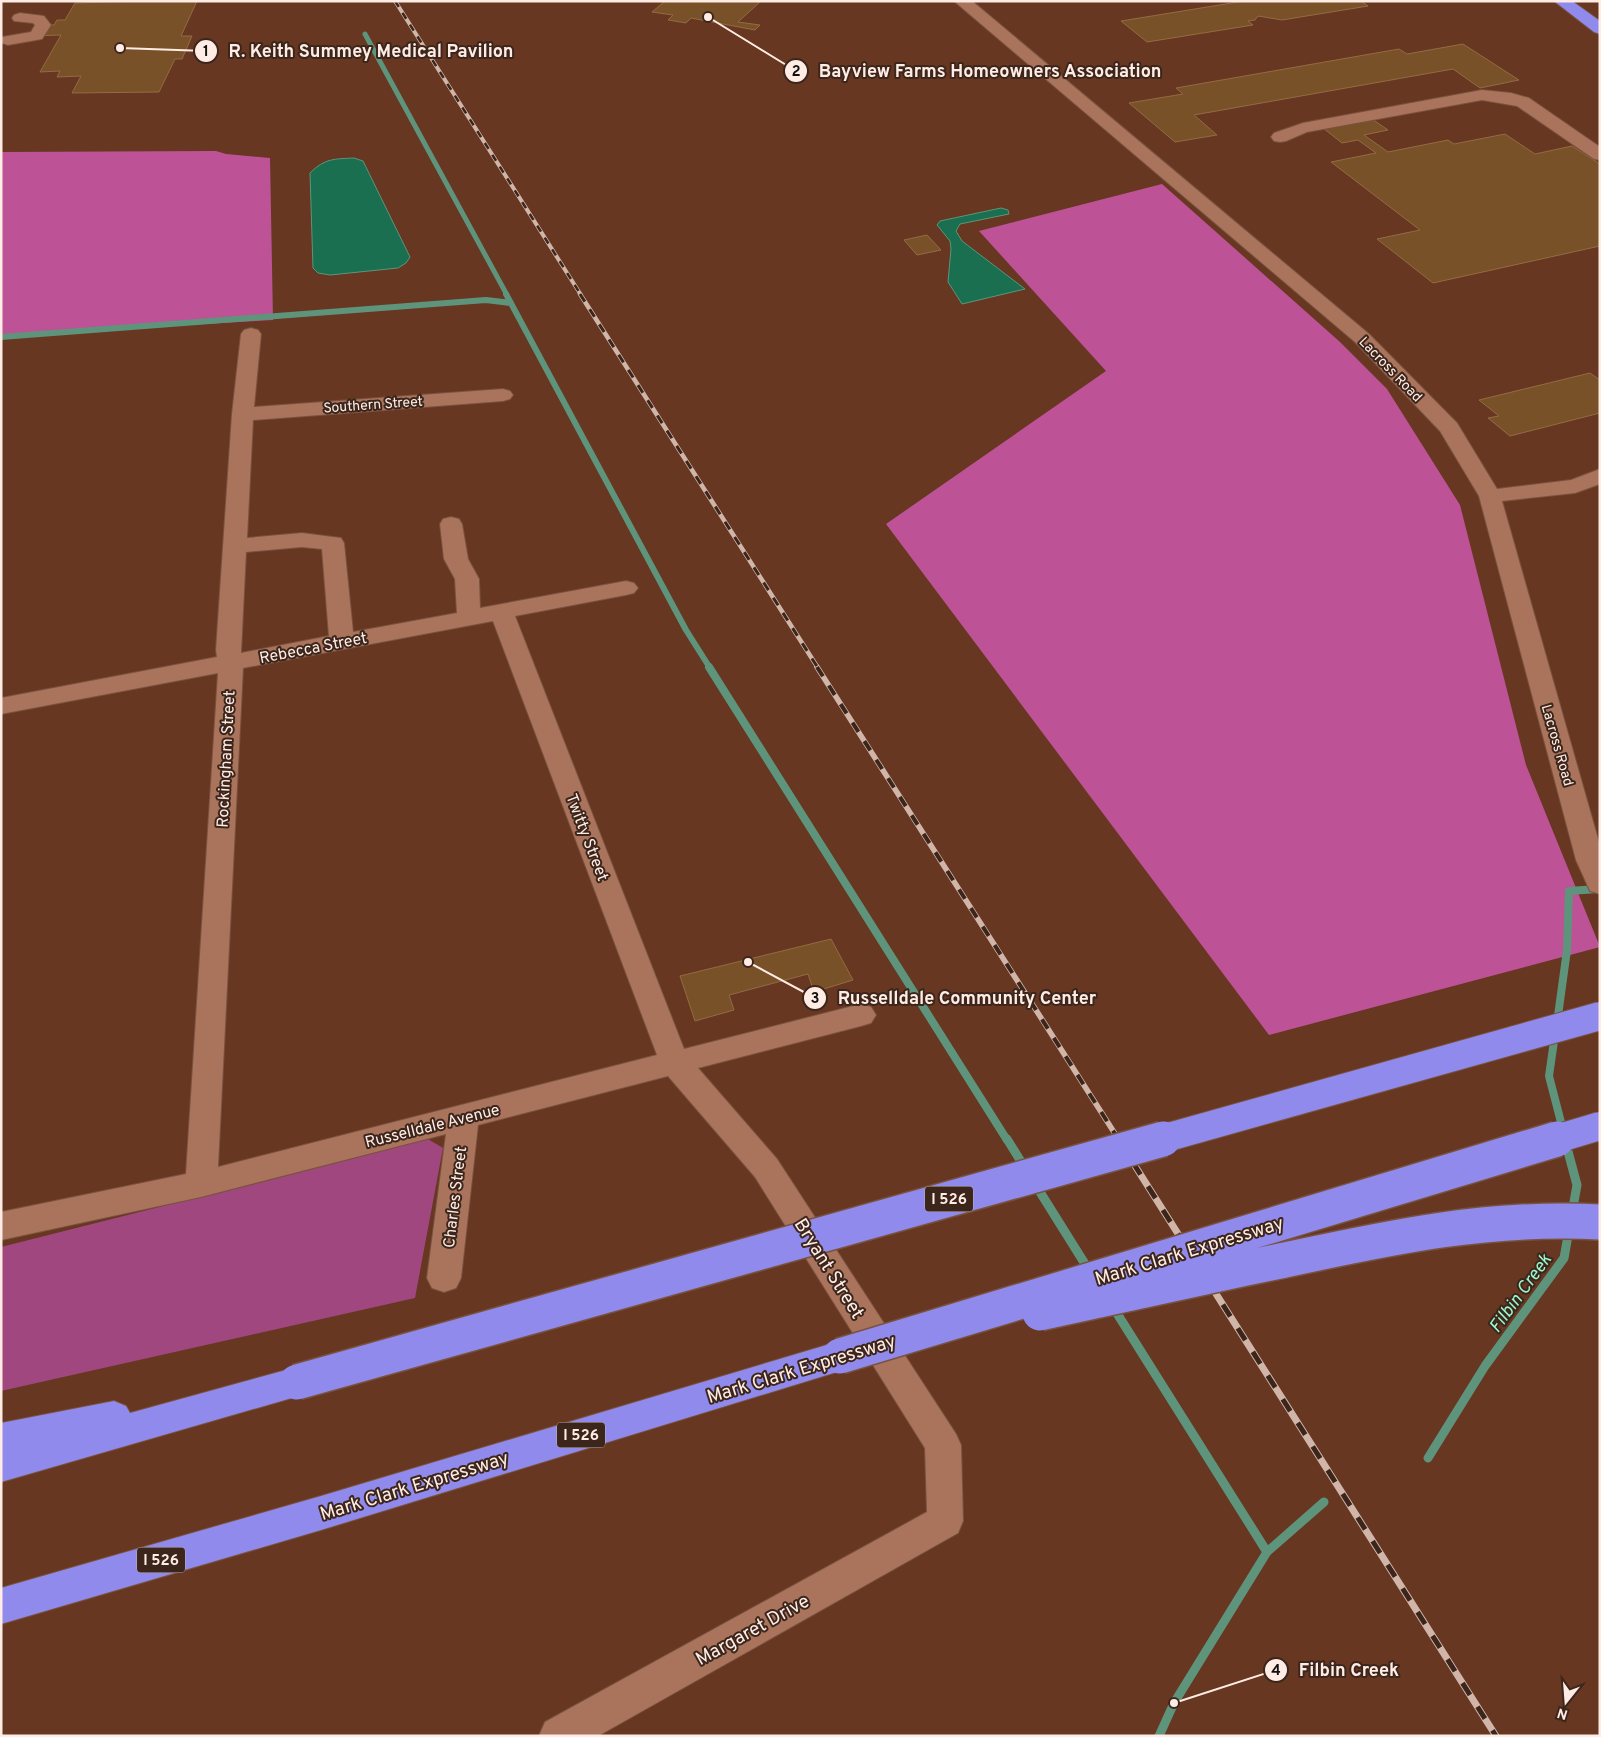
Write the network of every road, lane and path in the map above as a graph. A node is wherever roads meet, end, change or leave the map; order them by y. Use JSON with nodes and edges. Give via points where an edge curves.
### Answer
{"nodes":[{"id":1,"x":962,"y":1,"type":"edge"},
{"id":2,"x":1562,"y":1,"type":"edge"},
{"id":3,"x":20,"y":18,"type":"dead end"},
{"id":4,"x":1600,"y":29,"type":"edge"},
{"id":5,"x":6,"y":36,"type":"edge"},
{"id":6,"x":1280,"y":137,"type":"dead end"},
{"id":7,"x":1600,"y":155,"type":"edge"},
{"id":8,"x":250,"y":334,"type":"dead end"},
{"id":9,"x":503,"y":395,"type":"dead end"},
{"id":10,"x":243,"y":414,"type":"junction"},
{"id":11,"x":1600,"y":476,"type":"edge"},
{"id":12,"x":1490,"y":496,"type":"junction"},
{"id":13,"x":452,"y":524,"type":"dead end"},
{"id":14,"x":234,"y":546,"type":"junction"},
{"id":15,"x":626,"y":588,"type":"dead end"},
{"id":16,"x":501,"y":611,"type":"junction"},
{"id":17,"x":470,"y":616,"type":"junction"},
{"id":18,"x":342,"y":641,"type":"junction"},
{"id":19,"x":231,"y":663,"type":"junction"},
{"id":20,"x":1,"y":706,"type":"edge"},
{"id":21,"x":1595,"y":872,"type":"edge"},
{"id":22,"x":861,"y":1015,"type":"dead end"},
{"id":23,"x":1600,"y":1016,"type":"edge"},
{"id":24,"x":675,"y":1063,"type":"junction"},
{"id":25,"x":464,"y":1116,"type":"junction"},
{"id":26,"x":1600,"y":1126,"type":"edge"},
{"id":27,"x":201,"y":1184,"type":"junction"},
{"id":28,"x":1600,"y":1222,"type":"edge"},
{"id":29,"x":1,"y":1226,"type":"edge"},
{"id":30,"x":444,"y":1278,"type":"dead end"},
{"id":31,"x":840,"y":1356,"type":"junction"},
{"id":32,"x":297,"y":1382,"type":"junction"},
{"id":33,"x":1,"y":1439,"type":"edge"},
{"id":34,"x":1,"y":1466,"type":"edge"},
{"id":35,"x":945,"y":1521,"type":"joint"},
{"id":36,"x":119,"y":1572,"type":"junction"},
{"id":37,"x":1,"y":1606,"type":"edge"},
{"id":38,"x":1,"y":1618,"type":"edge"},
{"id":39,"x":559,"y":1736,"type":"edge"}],
"edges":[{"from":1,"to":12,"type":"street","name":"Lacross Road","via":[[1362,338],[1449,428]]},
{"from":2,"to":4,"type":"highway"},
{"from":3,"to":5,"type":"street","via":[[38,19],[43,25],[36,36]]},
{"from":6,"to":7,"type":"street","via":[[1303,128],[1482,95],[1523,102]]},
{"from":8,"to":10,"type":"street","name":"Rockingham Street"},
{"from":9,"to":10,"type":"street","name":"Southern Street"},
{"from":10,"to":14,"type":"street","name":"Rockingham Street"},
{"from":11,"to":12,"type":"street","via":[[1575,486]]},
{"from":12,"to":21,"type":"street","name":"Lacross Road"},
{"from":13,"to":17,"type":"street","via":[[456,559],[467,579]]},
{"from":14,"to":18,"type":"street","via":[[302,540],[333,543]]},
{"from":14,"to":19,"type":"street","name":"Rockingham Street","via":[[228,650]]},
{"from":15,"to":16,"type":"street","name":"Rebecca Street"},
{"from":16,"to":17,"type":"street","name":"Rebecca Street"},
{"from":16,"to":24,"type":"street","name":"Twitty Street"},
{"from":17,"to":18,"type":"street","name":"Rebecca Street"},
{"from":18,"to":19,"type":"street","name":"Rebecca Street"},
{"from":19,"to":20,"type":"street","name":"Rebecca Street"},
{"from":19,"to":27,"type":"street","name":"Rockingham Street"},
{"from":22,"to":24,"type":"street","name":"Russelldale Avenue"},
{"from":23,"to":32,"type":"highway","number":"I 526","bridge":true},
{"from":24,"to":25,"type":"street","name":"Russelldale Avenue"},
{"from":24,"to":35,"type":"street","name":"Bryant Street","via":[[766,1168],[943,1445]]},
{"from":25,"to":27,"type":"street","name":"Russelldale Avenue"},
{"from":25,"to":30,"type":"street","name":"Charles Street"},
{"from":26,"to":31,"type":"highway","name":"Mark Clark Expressway","number":"I 526","bridge":true},
{"from":27,"to":29,"type":"street","name":"Russelldale Avenue"},
{"from":28,"to":31,"type":"highway","bridge":true,"via":[[1560,1218],[1487,1222],[1408,1233]]},
{"from":31,"to":36,"type":"highway","name":"Mark Clark Expressway","number":"I 526"},
{"from":32,"to":33,"type":"highway"},
{"from":32,"to":34,"type":"highway","number":"I 526"},
{"from":35,"to":39,"type":"street","name":"Margaret Drive"},
{"from":36,"to":37,"type":"highway","name":"Mark Clark Expressway","number":"I 526"},
{"from":36,"to":38,"type":"highway"}]}
